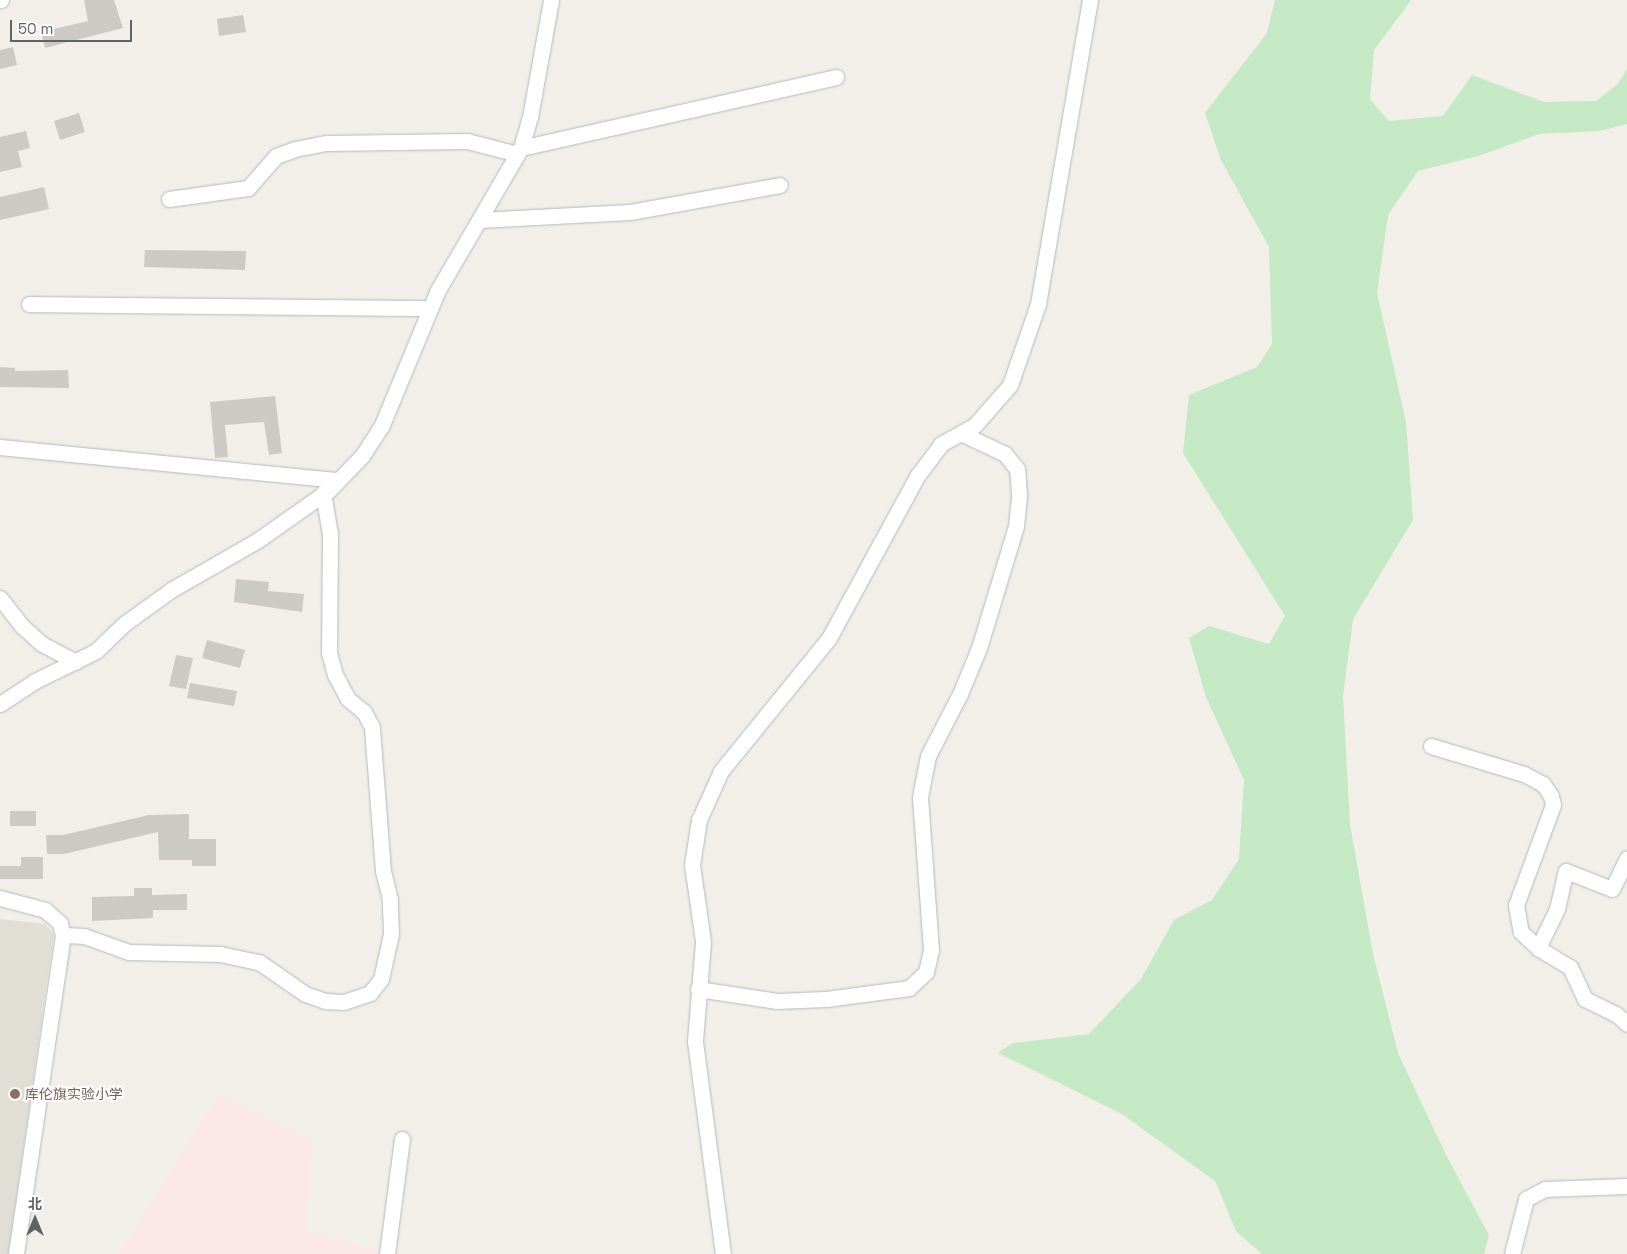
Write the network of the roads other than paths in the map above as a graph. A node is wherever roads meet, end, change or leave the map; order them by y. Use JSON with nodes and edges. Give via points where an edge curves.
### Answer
{"nodes":[{"id":1,"x":551,"y":0,"type":"edge"},
{"id":2,"x":1090,"y":0,"type":"edge"},
{"id":3,"x":836,"y":77,"type":"dead end"},
{"id":4,"x":519,"y":151,"type":"junction"},
{"id":5,"x":780,"y":185,"type":"dead end"},
{"id":6,"x":169,"y":199,"type":"dead end"},
{"id":7,"x":479,"y":220,"type":"junction"},
{"id":8,"x":28,"y":304,"type":"dead end"},
{"id":9,"x":430,"y":308,"type":"junction"},
{"id":10,"x":961,"y":433,"type":"junction"},
{"id":11,"x":0,"y":447,"type":"edge"},
{"id":12,"x":338,"y":480,"type":"junction"},
{"id":13,"x":323,"y":493,"type":"junction"},
{"id":14,"x":0,"y":598,"type":"edge"},
{"id":15,"x":76,"y":662,"type":"junction"},
{"id":16,"x":0,"y":704,"type":"edge"},
{"id":17,"x":1431,"y":746,"type":"dead end"},
{"id":18,"x":1627,"y":858,"type":"edge"},
{"id":19,"x":0,"y":898,"type":"edge"},
{"id":20,"x":64,"y":935,"type":"junction"},
{"id":21,"x":1538,"y":948,"type":"junction"},
{"id":22,"x":698,"y":989,"type":"junction"},
{"id":23,"x":1627,"y":1024,"type":"edge"},
{"id":24,"x":402,"y":1139,"type":"dead end"},
{"id":25,"x":1627,"y":1186,"type":"edge"},
{"id":26,"x":16,"y":1254,"type":"edge"},
{"id":27,"x":387,"y":1254,"type":"edge"},
{"id":28,"x":723,"y":1254,"type":"edge"},
{"id":29,"x":1512,"y":1254,"type":"edge"}],
"edges":[{"from":1,"to":4,"type":"street","via":[[530,118]]},
{"from":2,"to":10,"type":"street","via":[[1038,304],[1010,385],[975,425]]},
{"from":3,"to":4,"type":"street"},
{"from":4,"to":6,"type":"street","via":[[467,141],[326,144],[276,156],[248,188],[216,195]]},
{"from":4,"to":7,"type":"street"},
{"from":5,"to":7,"type":"street","via":[[630,212]]},
{"from":7,"to":9,"type":"street"},
{"from":8,"to":9,"type":"street"},
{"from":9,"to":12,"type":"street","via":[[382,426],[362,456]]},
{"from":10,"to":22,"type":"street","via":[[941,444],[918,475],[829,638],[721,771],[699,820],[692,865],[703,941]]},
{"from":10,"to":22,"type":"street","via":[[1005,454],[1016,469],[1019,494],[1016,526],[979,648],[928,756],[920,797],[931,950],[926,972],[910,988],[826,999],[778,1001]]},
{"from":11,"to":12,"type":"street"},
{"from":12,"to":13,"type":"street"},
{"from":13,"to":15,"type":"street","via":[[258,540],[171,590],[124,624],[96,650]]},
{"from":13,"to":20,"type":"street","via":[[330,534],[329,652],[335,675],[348,698],[364,712],[372,727],[383,871],[390,899],[391,934],[381,979],[370,993],[344,1002],[325,1000],[305,994],[259,962],[251,960],[220,954],[129,952],[84,936]]},
{"from":14,"to":15,"type":"street","via":[[23,627],[42,644]]},
{"from":15,"to":16,"type":"street","via":[[35,681]]},
{"from":17,"to":21,"type":"street","via":[[1524,774],[1543,784],[1551,796],[1553,805],[1516,905],[1521,932]]},
{"from":18,"to":21,"type":"street","via":[[1612,890],[1566,871],[1557,909]]},
{"from":19,"to":20,"type":"street","via":[[45,910],[60,923]]},
{"from":20,"to":26,"type":"street"},
{"from":21,"to":23,"type":"street","via":[[1570,967],[1585,999],[1616,1014]]},
{"from":22,"to":28,"type":"street","via":[[695,1041]]},
{"from":24,"to":27,"type":"street"},
{"from":25,"to":29,"type":"street","via":[[1545,1189],[1526,1199]]}]}
